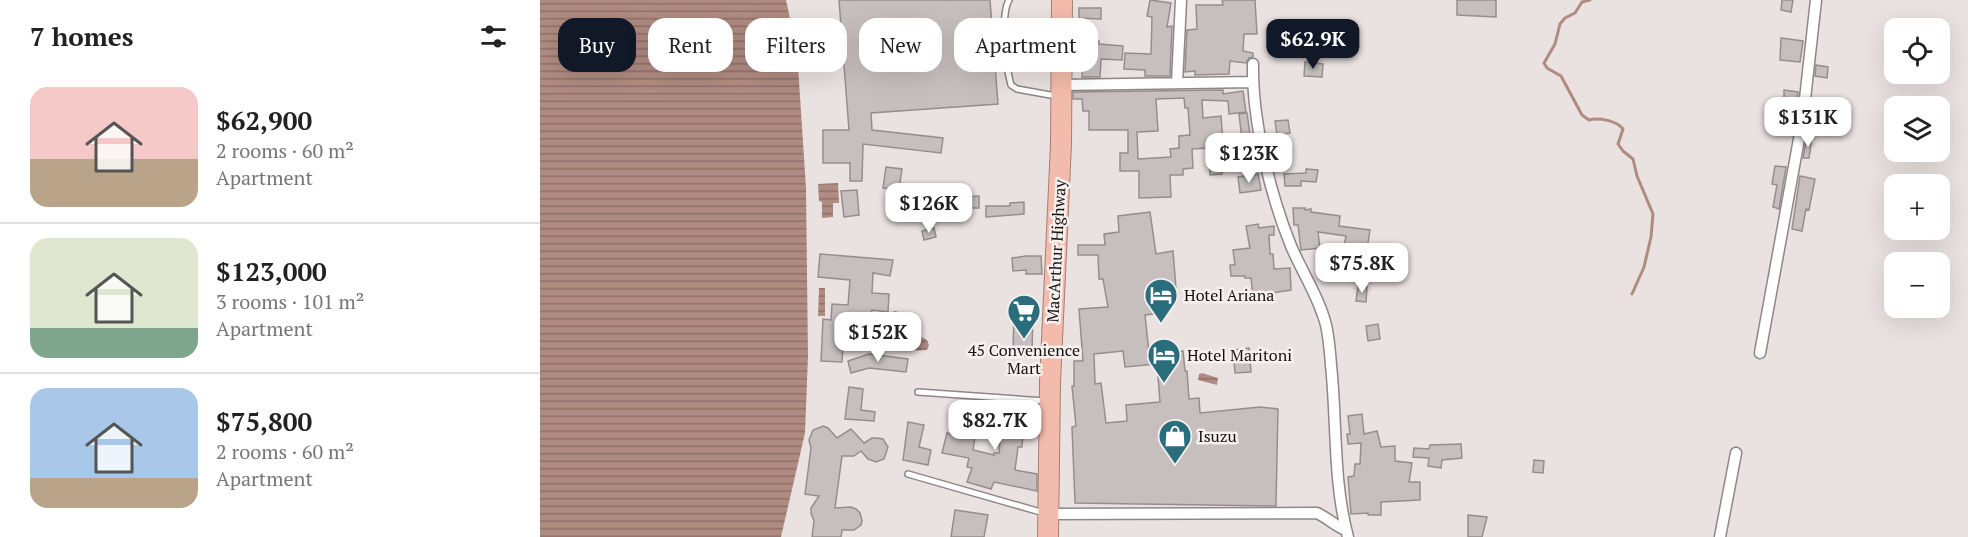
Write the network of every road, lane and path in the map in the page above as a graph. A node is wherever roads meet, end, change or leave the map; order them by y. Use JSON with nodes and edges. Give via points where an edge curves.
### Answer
{"nodes":[{"id":1,"x":1009,"y":0,"type":"edge"},
{"id":2,"x":1062,"y":0,"type":"edge"},
{"id":3,"x":1181,"y":0,"type":"edge"},
{"id":4,"x":1816,"y":0,"type":"edge"},
{"id":5,"x":1253,"y":64,"type":"dead end"},
{"id":6,"x":1253,"y":82,"type":"junction"},
{"id":7,"x":1177,"y":83,"type":"junction"},
{"id":8,"x":1062,"y":91,"type":"junction"},
{"id":9,"x":1760,"y":353,"type":"dead end"},
{"id":10,"x":918,"y":392,"type":"dead end"},
{"id":11,"x":1050,"y":402,"type":"junction"},
{"id":12,"x":1736,"y":453,"type":"dead end"},
{"id":13,"x":908,"y":474,"type":"dead end"},
{"id":14,"x":1048,"y":514,"type":"junction"},
{"id":15,"x":1347,"y":533,"type":"edge"},
{"id":16,"x":1048,"y":537,"type":"edge"},
{"id":17,"x":1720,"y":537,"type":"edge"}],
"edges":[{"from":1,"to":8,"type":"lane","via":[[1005,24],[1011,85],[1017,89]]},
{"from":2,"to":8,"type":"highway","name":"MacArthur Highway"},
{"from":3,"to":7,"type":"street"},
{"from":4,"to":9,"type":"street","via":[[1803,117]]},
{"from":5,"to":6,"type":"street"},
{"from":6,"to":7,"type":"street"},
{"from":6,"to":15,"type":"street","via":[[1274,195],[1327,326]]},
{"from":7,"to":8,"type":"street"},
{"from":8,"to":11,"type":"highway","name":"MacArthur Highway"},
{"from":10,"to":11,"type":"lane"},
{"from":11,"to":14,"type":"highway","name":"MacArthur Highway"},
{"from":12,"to":17,"type":"street"},
{"from":13,"to":14,"type":"lane"},
{"from":14,"to":15,"type":"street","via":[[1317,513]]},
{"from":14,"to":16,"type":"highway","name":"MacArthur Highway"}]}
